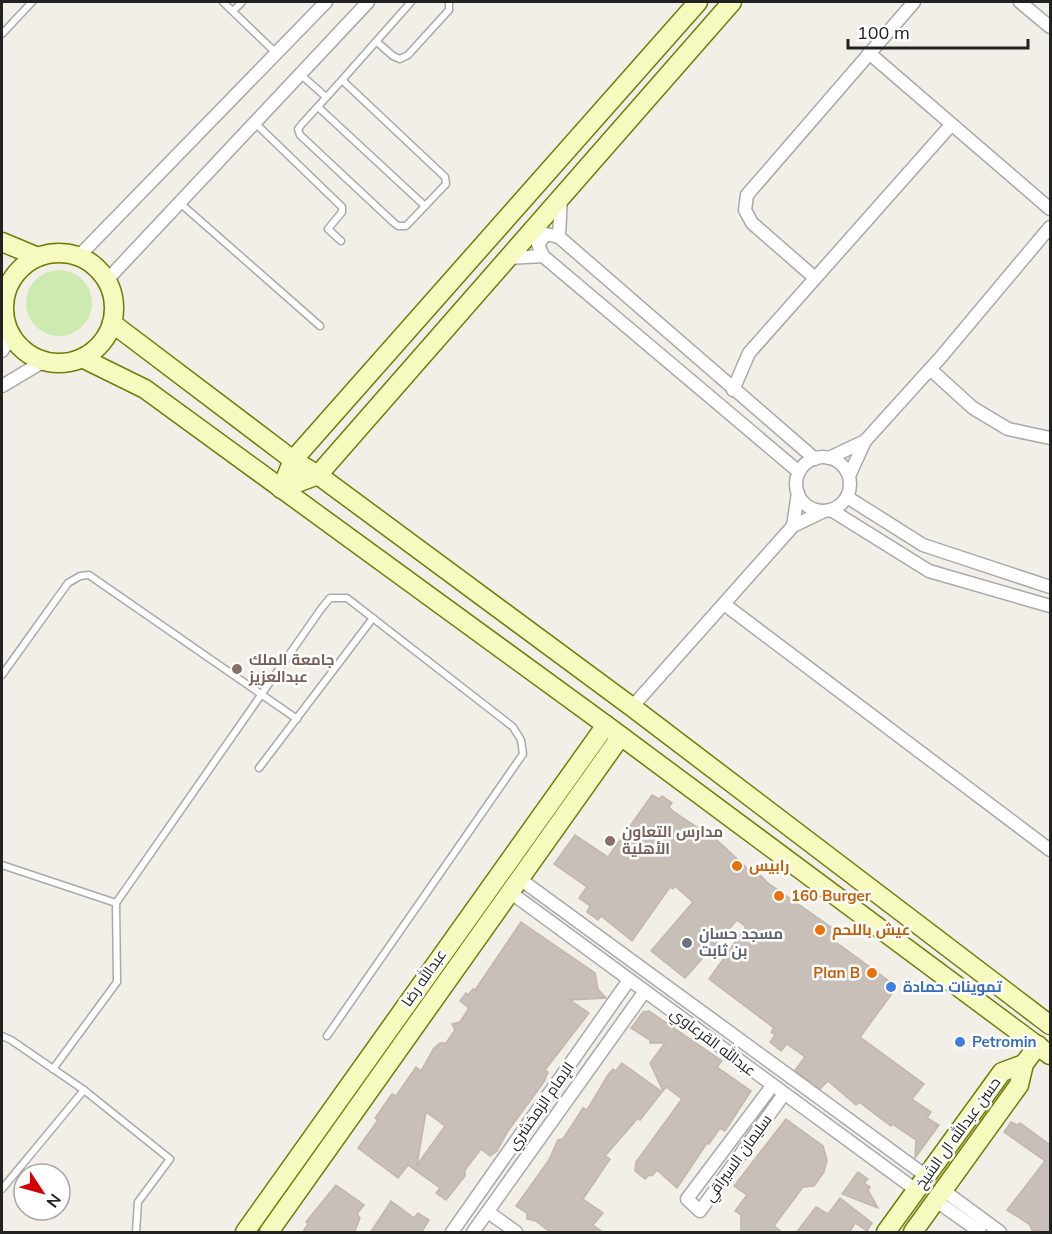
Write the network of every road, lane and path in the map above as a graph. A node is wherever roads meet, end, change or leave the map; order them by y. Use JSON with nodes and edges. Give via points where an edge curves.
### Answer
{"nodes":[{"id":1,"x":32,"y":2,"type":"edge"},
{"id":2,"x":223,"y":2,"type":"edge"},
{"id":3,"x":242,"y":2,"type":"edge"},
{"id":4,"x":326,"y":2,"type":"edge"},
{"id":5,"x":368,"y":2,"type":"edge"},
{"id":6,"x":411,"y":2,"type":"edge"},
{"id":7,"x":450,"y":2,"type":"edge"},
{"id":8,"x":698,"y":2,"type":"edge"},
{"id":9,"x":732,"y":2,"type":"edge"},
{"id":10,"x":914,"y":2,"type":"edge"},
{"id":11,"x":1020,"y":2,"type":"edge"},
{"id":12,"x":233,"y":11,"type":"junction"},
{"id":13,"x":1050,"y":27,"type":"edge"},
{"id":14,"x":2,"y":33,"type":"edge"},
{"id":15,"x":377,"y":42,"type":"junction"},
{"id":16,"x":276,"y":53,"type":"junction"},
{"id":17,"x":869,"y":53,"type":"junction"},
{"id":18,"x":300,"y":74,"type":"junction"},
{"id":19,"x":342,"y":80,"type":"junction"},
{"id":20,"x":326,"y":97,"type":"junction"},
{"id":21,"x":318,"y":107,"type":"junction"},
{"id":22,"x":255,"y":123,"type":"junction"},
{"id":23,"x":951,"y":125,"type":"junction"},
{"id":24,"x":561,"y":195,"type":"junction"},
{"id":25,"x":180,"y":203,"type":"junction"},
{"id":26,"x":425,"y":206,"type":"junction"},
{"id":27,"x":1050,"y":209,"type":"edge"},
{"id":28,"x":1050,"y":227,"type":"edge"},
{"id":29,"x":559,"y":237,"type":"junction"},
{"id":30,"x":341,"y":241,"type":"dead end"},
{"id":31,"x":2,"y":242,"type":"edge"},
{"id":32,"x":79,"y":256,"type":"junction"},
{"id":33,"x":543,"y":256,"type":"junction"},
{"id":34,"x":38,"y":257,"type":"junction"},
{"id":35,"x":506,"y":258,"type":"junction"},
{"id":36,"x":816,"y":278,"type":"junction"},
{"id":37,"x":107,"y":280,"type":"junction"},
{"id":38,"x":4,"y":287,"type":"edge"},
{"id":39,"x":112,"y":323,"type":"junction"},
{"id":40,"x":320,"y":326,"type":"dead end"},
{"id":41,"x":7,"y":343,"type":"edge"},
{"id":42,"x":82,"y":358,"type":"junction"},
{"id":43,"x":44,"y":361,"type":"junction"},
{"id":44,"x":930,"y":369,"type":"junction"},
{"id":45,"x":2,"y":386,"type":"edge"},
{"id":46,"x":733,"y":390,"type":"junction"},
{"id":47,"x":1050,"y":438,"type":"edge"},
{"id":48,"x":865,"y":441,"type":"junction"},
{"id":49,"x":829,"y":458,"type":"junction"},
{"id":50,"x":815,"y":459,"type":"junction"},
{"id":51,"x":293,"y":460,"type":"junction"},
{"id":52,"x":799,"y":472,"type":"junction"},
{"id":53,"x":318,"y":475,"type":"junction"},
{"id":54,"x":849,"y":476,"type":"junction"},
{"id":55,"x":281,"y":489,"type":"junction"},
{"id":56,"x":798,"y":493,"type":"junction"},
{"id":57,"x":847,"y":497,"type":"junction"},
{"id":58,"x":828,"y":511,"type":"junction"},
{"id":59,"x":793,"y":526,"type":"junction"},
{"id":60,"x":1050,"y":587,"type":"edge"},
{"id":61,"x":724,"y":604,"type":"junction"},
{"id":62,"x":1050,"y":606,"type":"edge"},
{"id":63,"x":373,"y":618,"type":"junction"},
{"id":64,"x":2,"y":675,"type":"edge"},
{"id":65,"x":263,"y":693,"type":"junction"},
{"id":66,"x":632,"y":707,"type":"junction"},
{"id":67,"x":297,"y":719,"type":"junction"},
{"id":68,"x":606,"y":725,"type":"junction"},
{"id":69,"x":621,"y":736,"type":"junction"},
{"id":70,"x":259,"y":768,"type":"dead end"},
{"id":71,"x":1050,"y":850,"type":"edge"},
{"id":72,"x":2,"y":865,"type":"edge"},
{"id":73,"x":515,"y":886,"type":"junction"},
{"id":74,"x":481,"y":898,"type":"junction"},
{"id":75,"x":116,"y":903,"type":"junction"},
{"id":76,"x":498,"y":908,"type":"junction"},
{"id":77,"x":630,"y":980,"type":"junction"},
{"id":78,"x":999,"y":987,"type":"junction"},
{"id":79,"x":645,"y":991,"type":"junction"},
{"id":80,"x":984,"y":1006,"type":"junction"},
{"id":81,"x":1050,"y":1026,"type":"edge"},
{"id":82,"x":2,"y":1036,"type":"edge"},
{"id":83,"x":327,"y":1036,"type":"dead end"},
{"id":84,"x":1044,"y":1050,"type":"edge"},
{"id":85,"x":1024,"y":1064,"type":"junction"},
{"id":86,"x":53,"y":1069,"type":"junction"},
{"id":87,"x":772,"y":1086,"type":"junction"},
{"id":88,"x":84,"y":1090,"type":"junction"},
{"id":89,"x":784,"y":1094,"type":"junction"},
{"id":90,"x":921,"y":1183,"type":"junction"},
{"id":91,"x":2,"y":1189,"type":"edge"},
{"id":92,"x":939,"y":1195,"type":"junction"},
{"id":93,"x":488,"y":1212,"type":"junction"},
{"id":94,"x":479,"y":1230,"type":"edge"},
{"id":95,"x":993,"y":1231,"type":"edge"},
{"id":96,"x":136,"y":1233,"type":"edge"},
{"id":97,"x":245,"y":1233,"type":"edge"},
{"id":98,"x":269,"y":1233,"type":"edge"},
{"id":99,"x":452,"y":1233,"type":"edge"},
{"id":100,"x":516,"y":1233,"type":"edge"},
{"id":101,"x":886,"y":1233,"type":"edge"},
{"id":102,"x":913,"y":1233,"type":"edge"},
{"id":103,"x":980,"y":1233,"type":"edge"}],
"edges":[{"from":1,"to":14,"type":"lane"},
{"from":2,"to":12,"type":"lane"},
{"from":3,"to":12,"type":"lane"},
{"from":4,"to":16,"type":"street"},
{"from":5,"to":18,"type":"street"},
{"from":6,"to":15,"type":"lane"},
{"from":7,"to":15,"type":"lane","via":[[449,10],[408,55],[393,57]]},
{"from":8,"to":51,"type":"street"},
{"from":9,"to":24,"type":"street"},
{"from":10,"to":17,"type":"street"},
{"from":11,"to":13,"type":"street"},
{"from":12,"to":16,"type":"lane"},
{"from":15,"to":19,"type":"lane"},
{"from":16,"to":32,"type":"street"},
{"from":17,"to":23,"type":"street"},
{"from":17,"to":36,"type":"street","via":[[747,195],[745,210],[752,223]]},
{"from":18,"to":20,"type":"lane"},
{"from":18,"to":22,"type":"street"},
{"from":19,"to":20,"type":"lane"},
{"from":19,"to":26,"type":"lane","via":[[445,177],[446,184]]},
{"from":20,"to":21,"type":"lane"},
{"from":21,"to":26,"type":"lane"},
{"from":21,"to":26,"type":"lane","via":[[298,129],[300,135],[393,222],[406,226]]},
{"from":22,"to":25,"type":"street"},
{"from":22,"to":30,"type":"lane","via":[[342,207],[328,229]]},
{"from":23,"to":27,"type":"street"},
{"from":23,"to":36,"type":"street"},
{"from":24,"to":29,"type":"street"},
{"from":24,"to":35,"type":"street"},
{"from":25,"to":37,"type":"street"},
{"from":25,"to":40,"type":"lane"},
{"from":28,"to":44,"type":"street"},
{"from":29,"to":33,"type":"street","via":[[546,234],[538,244]]},
{"from":29,"to":46,"type":"street"},
{"from":31,"to":34,"type":"street"},
{"from":32,"to":34,"type":"street","via":[[51,253]]},
{"from":32,"to":37,"type":"street"},
{"from":33,"to":35,"type":"street"},
{"from":33,"to":52,"type":"street"},
{"from":34,"to":38,"type":"street"},
{"from":35,"to":53,"type":"street"},
{"from":36,"to":46,"type":"street","via":[[749,353]]},
{"from":37,"to":39,"type":"street","via":[[114,301]]},
{"from":38,"to":41,"type":"street"},
{"from":39,"to":42,"type":"street","via":[[106,338]]},
{"from":39,"to":51,"type":"street"},
{"from":41,"to":43,"type":"street"},
{"from":42,"to":43,"type":"street"},
{"from":42,"to":55,"type":"street","via":[[145,389]]},
{"from":43,"to":45,"type":"street"},
{"from":44,"to":47,"type":"street","via":[[974,408],[1008,429]]},
{"from":44,"to":48,"type":"street"},
{"from":46,"to":50,"type":"street"},
{"from":48,"to":49,"type":"street"},
{"from":48,"to":54,"type":"street"},
{"from":49,"to":50,"type":"street"},
{"from":49,"to":54,"type":"street","via":[[840,462]]},
{"from":50,"to":52,"type":"street"},
{"from":51,"to":53,"type":"street"},
{"from":51,"to":55,"type":"street"},
{"from":52,"to":56,"type":"street"},
{"from":53,"to":55,"type":"street"},
{"from":53,"to":66,"type":"street"},
{"from":54,"to":57,"type":"street"},
{"from":55,"to":68,"type":"street"},
{"from":56,"to":58,"type":"street","via":[[811,508]]},
{"from":56,"to":59,"type":"street"},
{"from":57,"to":58,"type":"street"},
{"from":57,"to":60,"type":"street","via":[[923,545]]},
{"from":58,"to":59,"type":"street"},
{"from":58,"to":62,"type":"street","via":[[929,571]]},
{"from":59,"to":61,"type":"street"},
{"from":61,"to":66,"type":"street"},
{"from":61,"to":71,"type":"street"},
{"from":63,"to":65,"type":"lane","via":[[347,598],[330,598]]},
{"from":63,"to":67,"type":"lane"},
{"from":63,"to":83,"type":"lane","via":[[513,727],[523,754]]},
{"from":64,"to":65,"type":"lane","via":[[68,582],[89,575]]},
{"from":65,"to":67,"type":"lane"},
{"from":65,"to":75,"type":"lane"},
{"from":66,"to":78,"type":"street"},
{"from":67,"to":70,"type":"lane"},
{"from":68,"to":69,"type":"street"},
{"from":68,"to":74,"type":"street","name":"عبدالله رضا"},
{"from":69,"to":73,"type":"street","name":"عبدالله رضا"},
{"from":69,"to":80,"type":"street"},
{"from":72,"to":75,"type":"lane"},
{"from":73,"to":76,"type":"street","name":"عبدالله رضا"},
{"from":73,"to":77,"type":"street","name":"عبدالله القرعاوي"},
{"from":73,"to":90,"type":"street","name":"عبدالله القرعاوي"},
{"from":74,"to":76,"type":"street"},
{"from":74,"to":97,"type":"street","name":"عبدالله رضا"},
{"from":75,"to":86,"type":"lane","via":[[117,982]]},
{"from":76,"to":98,"type":"street","name":"عبدالله رضا"},
{"from":77,"to":79,"type":"street","name":"عبدالله القرعاوي"},
{"from":77,"to":99,"type":"street","name":"الإمام الزمخشري"},
{"from":78,"to":80,"type":"street"},
{"from":78,"to":81,"type":"street"},
{"from":79,"to":87,"type":"street","name":"عبدالله القرعاوي"},
{"from":79,"to":93,"type":"street","name":"الإمام الزمخشري"},
{"from":80,"to":84,"type":"street"},
{"from":82,"to":86,"type":"lane"},
{"from":84,"to":85,"type":"street"},
{"from":85,"to":90,"type":"street","name":"حسن عبدالله ال الشيخ","via":[[1002,1072]]},
{"from":85,"to":92,"type":"street","name":"حسن عبدالله ال الشيخ","via":[[1019,1085]]},
{"from":86,"to":88,"type":"lane"},
{"from":87,"to":89,"type":"street","name":"عبدالله القرعاوي"},
{"from":87,"to":89,"type":"street","name":"سليمان السيراقي","via":[[687,1199],[700,1210]]},
{"from":88,"to":91,"type":"lane"},
{"from":88,"to":96,"type":"lane","via":[[170,1159],[138,1202]]},
{"from":89,"to":90,"type":"street","name":"عبدالله القرعاوي"},
{"from":90,"to":101,"type":"street","name":"حسن عبدالله ال الشيخ"},
{"from":92,"to":95,"type":"street"},
{"from":92,"to":102,"type":"street","name":"حسن عبدالله ال الشيخ"},
{"from":92,"to":103,"type":"street"},
{"from":93,"to":94,"type":"street","name":"الإمام الزمخشري"},
{"from":93,"to":100,"type":"street"}]}
